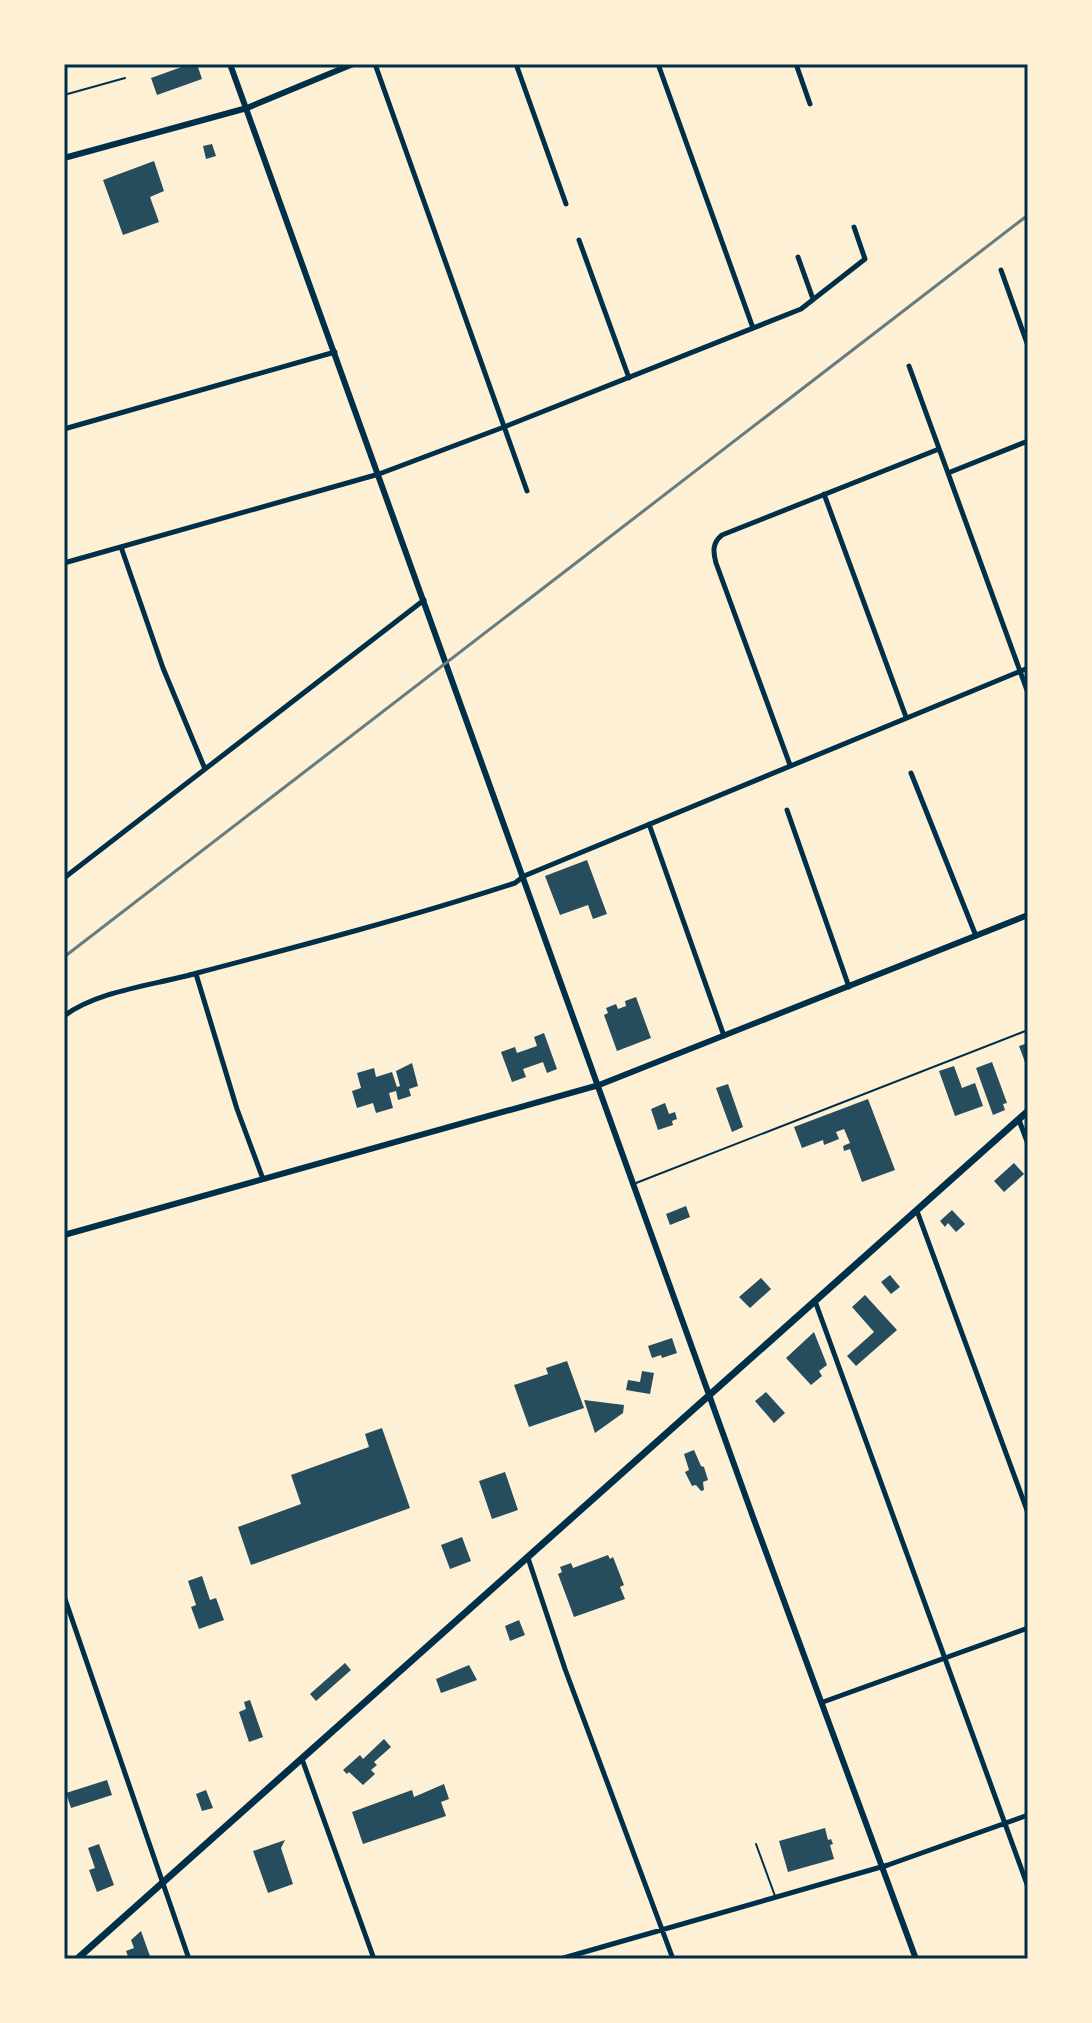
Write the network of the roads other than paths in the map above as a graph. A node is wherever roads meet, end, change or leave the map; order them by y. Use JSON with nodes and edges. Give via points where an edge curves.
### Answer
{"nodes":[{"id":1,"x":230,"y":64,"type":"edge"},
{"id":2,"x":353,"y":64,"type":"edge"},
{"id":3,"x":375,"y":64,"type":"edge"},
{"id":4,"x":516,"y":64,"type":"edge"},
{"id":5,"x":658,"y":64,"type":"edge"},
{"id":6,"x":796,"y":64,"type":"edge"},
{"id":7,"x":125,"y":78,"type":"dead end"},
{"id":8,"x":64,"y":95,"type":"edge"},
{"id":9,"x":810,"y":104,"type":"dead end"},
{"id":10,"x":247,"y":108,"type":"junction"},
{"id":11,"x":64,"y":158,"type":"edge"},
{"id":12,"x":566,"y":204,"type":"dead end"},
{"id":13,"x":854,"y":227,"type":"dead end"},
{"id":14,"x":579,"y":240,"type":"dead end"},
{"id":15,"x":798,"y":257,"type":"dead end"},
{"id":16,"x":1001,"y":270,"type":"dead end"},
{"id":17,"x":813,"y":299,"type":"junction"},
{"id":18,"x":753,"y":328,"type":"junction"},
{"id":19,"x":1028,"y":346,"type":"edge"},
{"id":20,"x":335,"y":352,"type":"junction"},
{"id":21,"x":909,"y":366,"type":"dead end"},
{"id":22,"x":629,"y":378,"type":"junction"},
{"id":23,"x":504,"y":427,"type":"junction"},
{"id":24,"x":64,"y":429,"type":"edge"},
{"id":25,"x":1028,"y":441,"type":"edge"},
{"id":26,"x":939,"y":449,"type":"junction"},
{"id":27,"x":948,"y":473,"type":"junction"},
{"id":28,"x":379,"y":474,"type":"junction"},
{"id":29,"x":527,"y":491,"type":"dead end"},
{"id":30,"x":824,"y":494,"type":"junction"},
{"id":31,"x":121,"y":547,"type":"junction"},
{"id":32,"x":64,"y":563,"type":"edge"},
{"id":33,"x":424,"y":600,"type":"junction"},
{"id":34,"x":1028,"y":668,"type":"edge"},
{"id":35,"x":1020,"y":671,"type":"junction"},
{"id":36,"x":1028,"y":693,"type":"edge"},
{"id":37,"x":906,"y":717,"type":"junction"},
{"id":38,"x":790,"y":765,"type":"junction"},
{"id":39,"x":205,"y":769,"type":"junction"},
{"id":40,"x":911,"y":773,"type":"dead end"},
{"id":41,"x":787,"y":810,"type":"dead end"},
{"id":42,"x":649,"y":824,"type":"junction"},
{"id":43,"x":524,"y":876,"type":"junction"},
{"id":44,"x":64,"y":878,"type":"edge"},
{"id":45,"x":1028,"y":915,"type":"edge"},
{"id":46,"x":976,"y":936,"type":"junction"},
{"id":47,"x":196,"y":974,"type":"junction"},
{"id":48,"x":849,"y":987,"type":"junction"},
{"id":49,"x":64,"y":1016,"type":"edge"},
{"id":50,"x":1028,"y":1030,"type":"edge"},
{"id":51,"x":724,"y":1036,"type":"junction"},
{"id":52,"x":599,"y":1085,"type":"junction"},
{"id":53,"x":1028,"y":1111,"type":"edge"},
{"id":54,"x":1019,"y":1120,"type":"junction"},
{"id":55,"x":1028,"y":1144,"type":"edge"},
{"id":56,"x":263,"y":1179,"type":"junction"},
{"id":57,"x":635,"y":1184,"type":"junction"},
{"id":58,"x":917,"y":1211,"type":"junction"},
{"id":59,"x":64,"y":1235,"type":"edge"},
{"id":60,"x":815,"y":1301,"type":"junction"},
{"id":61,"x":710,"y":1396,"type":"junction"},
{"id":62,"x":1028,"y":1513,"type":"edge"},
{"id":63,"x":528,"y":1558,"type":"junction"},
{"id":64,"x":64,"y":1596,"type":"edge"},
{"id":65,"x":1028,"y":1628,"type":"edge"},
{"id":66,"x":945,"y":1659,"type":"junction"},
{"id":67,"x":823,"y":1702,"type":"junction"},
{"id":68,"x":302,"y":1759,"type":"junction"},
{"id":69,"x":1028,"y":1815,"type":"edge"},
{"id":70,"x":1005,"y":1823,"type":"junction"},
{"id":71,"x":756,"y":1844,"type":"dead end"},
{"id":72,"x":882,"y":1867,"type":"junction"},
{"id":73,"x":164,"y":1882,"type":"junction"},
{"id":74,"x":1028,"y":1887,"type":"edge"},
{"id":75,"x":776,"y":1897,"type":"junction"},
{"id":76,"x":662,"y":1930,"type":"junction"},
{"id":77,"x":77,"y":1959,"type":"edge"},
{"id":78,"x":189,"y":1959,"type":"edge"},
{"id":79,"x":374,"y":1959,"type":"edge"},
{"id":80,"x":560,"y":1959,"type":"edge"},
{"id":81,"x":673,"y":1959,"type":"edge"},
{"id":82,"x":916,"y":1959,"type":"edge"}],
"edges":[{"from":1,"to":10,"type":"main road"},
{"from":2,"to":10,"type":"main road"},
{"from":3,"to":23,"type":"street"},
{"from":4,"to":12,"type":"street"},
{"from":5,"to":18,"type":"street"},
{"from":6,"to":9,"type":"street"},
{"from":7,"to":8,"type":"lane"},
{"from":10,"to":11,"type":"main road"},
{"from":10,"to":20,"type":"main road"},
{"from":13,"to":17,"type":"street","via":[[865,259]]},
{"from":14,"to":22,"type":"street"},
{"from":15,"to":17,"type":"street"},
{"from":16,"to":19,"type":"street"},
{"from":17,"to":18,"type":"street"},
{"from":18,"to":22,"type":"street"},
{"from":20,"to":24,"type":"street"},
{"from":20,"to":28,"type":"main road"},
{"from":21,"to":26,"type":"street"},
{"from":22,"to":23,"type":"street"},
{"from":23,"to":28,"type":"street"},
{"from":23,"to":29,"type":"street"},
{"from":25,"to":27,"type":"street"},
{"from":26,"to":27,"type":"street"},
{"from":26,"to":30,"type":"street"},
{"from":27,"to":35,"type":"street"},
{"from":28,"to":31,"type":"street"},
{"from":28,"to":33,"type":"main road"},
{"from":30,"to":37,"type":"street"},
{"from":30,"to":38,"type":"street","via":[[722,535],[713,552]]},
{"from":31,"to":32,"type":"street"},
{"from":31,"to":39,"type":"street"},
{"from":33,"to":39,"type":"street"},
{"from":33,"to":43,"type":"main road"},
{"from":34,"to":35,"type":"street"},
{"from":35,"to":36,"type":"street"},
{"from":35,"to":37,"type":"street"},
{"from":37,"to":38,"type":"street"},
{"from":38,"to":42,"type":"street"},
{"from":39,"to":44,"type":"street"},
{"from":40,"to":46,"type":"street"},
{"from":41,"to":48,"type":"street"},
{"from":42,"to":43,"type":"street"},
{"from":42,"to":51,"type":"street"},
{"from":43,"to":47,"type":"street","via":[[473,896]]},
{"from":43,"to":52,"type":"main road"},
{"from":45,"to":46,"type":"main road"},
{"from":46,"to":48,"type":"main road"},
{"from":47,"to":49,"type":"street","via":[[89,1002]]},
{"from":47,"to":56,"type":"street"},
{"from":48,"to":51,"type":"main road"},
{"from":50,"to":57,"type":"lane"},
{"from":51,"to":52,"type":"main road"},
{"from":52,"to":56,"type":"main road"},
{"from":52,"to":57,"type":"main road"},
{"from":53,"to":54,"type":"main road"},
{"from":54,"to":55,"type":"street"},
{"from":54,"to":58,"type":"main road"},
{"from":56,"to":59,"type":"main road"},
{"from":57,"to":61,"type":"main road"},
{"from":58,"to":60,"type":"main road"},
{"from":58,"to":62,"type":"street"},
{"from":60,"to":61,"type":"main road"},
{"from":60,"to":66,"type":"street"},
{"from":61,"to":63,"type":"main road"},
{"from":61,"to":67,"type":"main road"},
{"from":63,"to":68,"type":"main road"},
{"from":63,"to":76,"type":"street"},
{"from":64,"to":73,"type":"street"},
{"from":65,"to":66,"type":"street"},
{"from":66,"to":67,"type":"street"},
{"from":66,"to":70,"type":"street"},
{"from":67,"to":72,"type":"main road"},
{"from":68,"to":73,"type":"main road"},
{"from":68,"to":79,"type":"street"},
{"from":69,"to":70,"type":"street"},
{"from":70,"to":72,"type":"street"},
{"from":70,"to":74,"type":"street"},
{"from":71,"to":75,"type":"lane"},
{"from":72,"to":75,"type":"street"},
{"from":72,"to":82,"type":"main road"},
{"from":73,"to":77,"type":"main road"},
{"from":73,"to":78,"type":"street"},
{"from":75,"to":76,"type":"street"},
{"from":76,"to":80,"type":"street"},
{"from":76,"to":81,"type":"street"}]}
